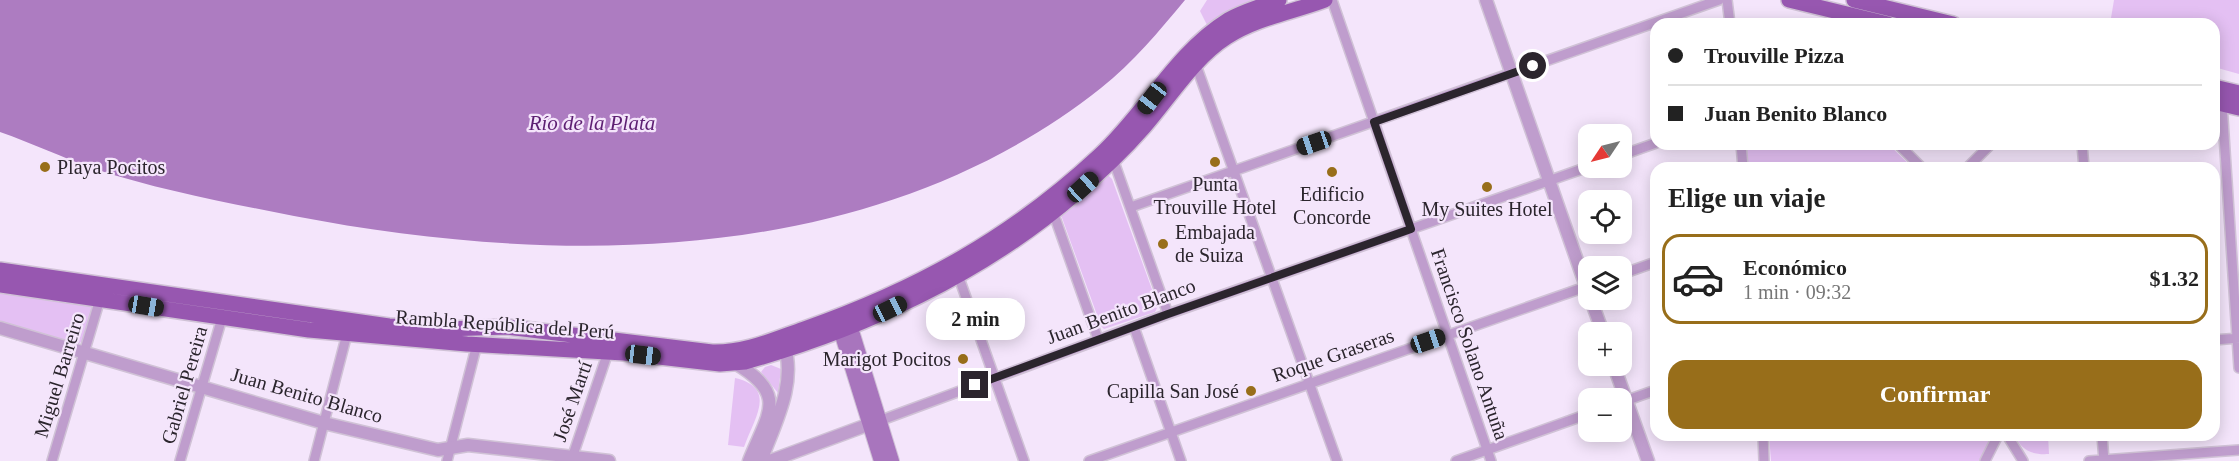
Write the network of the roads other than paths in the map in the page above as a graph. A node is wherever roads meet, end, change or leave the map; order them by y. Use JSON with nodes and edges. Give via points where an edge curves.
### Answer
{"nodes":[{"id":1,"x":1279,"y":0,"type":"edge"},
{"id":2,"x":1325,"y":0,"type":"edge"},
{"id":3,"x":1332,"y":0,"type":"edge"},
{"id":4,"x":1486,"y":0,"type":"edge"},
{"id":5,"x":1719,"y":0,"type":"edge"},
{"id":6,"x":1727,"y":0,"type":"edge"},
{"id":7,"x":1789,"y":0,"type":"edge"},
{"id":8,"x":1824,"y":0,"type":"edge"},
{"id":9,"x":1845,"y":0,"type":"edge"},
{"id":10,"x":1854,"y":0,"type":"edge"},
{"id":11,"x":1669,"y":18,"type":"edge"},
{"id":12,"x":1729,"y":18,"type":"edge"},
{"id":13,"x":1863,"y":18,"type":"edge"},
{"id":14,"x":1928,"y":18,"type":"edge"},
{"id":15,"x":1650,"y":25,"type":"edge"},
{"id":16,"x":1196,"y":65,"type":"junction"},
{"id":17,"x":1512,"y":74,"type":"junction"},
{"id":18,"x":2220,"y":88,"type":"edge"},
{"id":19,"x":2239,"y":93,"type":"edge"},
{"id":20,"x":2239,"y":101,"type":"edge"},
{"id":21,"x":2220,"y":102,"type":"edge"},
{"id":22,"x":2220,"y":103,"type":"edge"},
{"id":23,"x":2239,"y":108,"type":"edge"},
{"id":24,"x":1374,"y":122,"type":"junction"},
{"id":25,"x":2220,"y":126,"type":"edge"},
{"id":26,"x":1650,"y":145,"type":"edge"},
{"id":27,"x":1904,"y":150,"type":"edge"},
{"id":28,"x":1984,"y":150,"type":"edge"},
{"id":29,"x":1632,"y":151,"type":"edge"},
{"id":30,"x":1113,"y":159,"type":"junction"},
{"id":31,"x":1916,"y":162,"type":"edge"},
{"id":32,"x":1973,"y":162,"type":"edge"},
{"id":33,"x":1578,"y":170,"type":"edge"},
{"id":34,"x":1234,"y":171,"type":"junction"},
{"id":35,"x":1549,"y":180,"type":"junction"},
{"id":36,"x":1131,"y":207,"type":"junction"},
{"id":37,"x":1053,"y":212,"type":"junction"},
{"id":38,"x":1411,"y":229,"type":"junction"},
{"id":39,"x":1578,"y":260,"type":"edge"},
{"id":40,"x":1650,"y":264,"type":"edge"},
{"id":41,"x":0,"y":270,"type":"edge"},
{"id":42,"x":1632,"y":270,"type":"edge"},
{"id":43,"x":958,"y":275,"type":"junction"},
{"id":44,"x":37,"y":276,"type":"junction"},
{"id":45,"x":0,"y":277,"type":"edge"},
{"id":46,"x":1272,"y":278,"type":"junction"},
{"id":47,"x":0,"y":285,"type":"edge"},
{"id":48,"x":1578,"y":291,"type":"edge"},
{"id":49,"x":100,"y":299,"type":"junction"},
{"id":50,"x":1168,"y":314,"type":"junction"},
{"id":51,"x":308,"y":316,"type":"junction"},
{"id":52,"x":222,"y":318,"type":"junction"},
{"id":53,"x":846,"y":323,"type":"junction"},
{"id":54,"x":1134,"y":327,"type":"junction"},
{"id":55,"x":0,"y":328,"type":"edge"},
{"id":56,"x":348,"y":328,"type":"junction"},
{"id":57,"x":534,"y":330,"type":"junction"},
{"id":58,"x":1448,"y":334,"type":"junction"},
{"id":59,"x":2238,"y":338,"type":"edge"},
{"id":60,"x":1098,"y":339,"type":"junction"},
{"id":61,"x":2220,"y":340,"type":"edge"},
{"id":62,"x":783,"y":343,"type":"junction"},
{"id":63,"x":477,"y":344,"type":"junction"},
{"id":64,"x":608,"y":352,"type":"junction"},
{"id":65,"x":84,"y":353,"type":"junction"},
{"id":66,"x":735,"y":363,"type":"junction"},
{"id":67,"x":2239,"y":368,"type":"edge"},
{"id":68,"x":994,"y":378,"type":"junction"},
{"id":69,"x":1310,"y":382,"type":"junction"},
{"id":70,"x":202,"y":386,"type":"junction"},
{"id":71,"x":1650,"y":392,"type":"edge"},
{"id":72,"x":1632,"y":398,"type":"edge"},
{"id":73,"x":1578,"y":418,"type":"edge"},
{"id":74,"x":1632,"y":421,"type":"edge"},
{"id":75,"x":324,"y":423,"type":"junction"},
{"id":76,"x":874,"y":423,"type":"junction"},
{"id":77,"x":1170,"y":431,"type":"junction"},
{"id":78,"x":1763,"y":441,"type":"edge"},
{"id":79,"x":1995,"y":441,"type":"edge"},
{"id":80,"x":2011,"y":441,"type":"edge"},
{"id":81,"x":2102,"y":441,"type":"edge"},
{"id":82,"x":450,"y":448,"type":"junction"},
{"id":83,"x":1487,"y":450,"type":"junction"},
{"id":84,"x":2239,"y":450,"type":"edge"},
{"id":85,"x":572,"y":458,"type":"edge"},
{"id":86,"x":2104,"y":460,"type":"edge"},
{"id":87,"x":52,"y":461,"type":"edge"},
{"id":88,"x":180,"y":461,"type":"edge"},
{"id":89,"x":314,"y":461,"type":"edge"},
{"id":90,"x":447,"y":461,"type":"edge"},
{"id":91,"x":609,"y":461,"type":"edge"},
{"id":92,"x":749,"y":461,"type":"edge"},
{"id":93,"x":761,"y":461,"type":"edge"},
{"id":94,"x":770,"y":461,"type":"edge"},
{"id":95,"x":881,"y":461,"type":"edge"},
{"id":96,"x":892,"y":461,"type":"edge"},
{"id":97,"x":1024,"y":461,"type":"edge"},
{"id":98,"x":1089,"y":461,"type":"edge"},
{"id":99,"x":1181,"y":461,"type":"edge"},
{"id":100,"x":1337,"y":461,"type":"edge"},
{"id":101,"x":1456,"y":461,"type":"edge"},
{"id":102,"x":1491,"y":461,"type":"edge"},
{"id":103,"x":1648,"y":461,"type":"edge"},
{"id":104,"x":1764,"y":461,"type":"edge"},
{"id":105,"x":1986,"y":461,"type":"edge"},
{"id":106,"x":2023,"y":461,"type":"edge"},
{"id":107,"x":2089,"y":461,"type":"edge"}],
"edges":[{"from":1,"to":53,"type":"main road","name":"Rambla República del Perú","via":[[1237,15],[1202,40],[1101,155],[1026,216],[942,270]]},
{"from":2,"to":16,"type":"main road","name":"Rambla República del Perú","via":[[1238,30]]},
{"from":3,"to":24,"type":"street","name":"Francisco Solano Antuña"},
{"from":4,"to":17,"type":"street"},
{"from":5,"to":11,"type":"street"},
{"from":6,"to":12,"type":"street"},
{"from":7,"to":13,"type":"main road"},
{"from":8,"to":9,"type":"main road"},
{"from":10,"to":14,"type":"main road"},
{"from":15,"to":17,"type":"street"},
{"from":16,"to":30,"type":"main road","name":"Rambla República del Perú"},
{"from":16,"to":34,"type":"street"},
{"from":17,"to":24,"type":"street"},
{"from":17,"to":35,"type":"street"},
{"from":18,"to":19,"type":"main road"},
{"from":20,"to":21,"type":"main road"},
{"from":22,"to":23,"type":"main road"},
{"from":24,"to":34,"type":"street"},
{"from":24,"to":38,"type":"street","name":"Francisco Solano Antuña"},
{"from":25,"to":59,"type":"street"},
{"from":26,"to":29,"type":"street"},
{"from":27,"to":31,"type":"street"},
{"from":28,"to":32,"type":"street"},
{"from":30,"to":36,"type":"street"},
{"from":30,"to":37,"type":"main road","name":"Rambla República del Perú"},
{"from":33,"to":35,"type":"street","name":"Juan Benito Blanco"},
{"from":34,"to":36,"type":"street"},
{"from":34,"to":46,"type":"street"},
{"from":35,"to":38,"type":"street","name":"Juan Benito Blanco"},
{"from":35,"to":39,"type":"street"},
{"from":36,"to":50,"type":"street"},
{"from":37,"to":43,"type":"main road","name":"Rambla República del Perú"},
{"from":37,"to":60,"type":"street"},
{"from":38,"to":46,"type":"street","name":"Juan Benito Blanco"},
{"from":38,"to":58,"type":"street","name":"Francisco Solano Antuña"},
{"from":40,"to":42,"type":"street"},
{"from":41,"to":44,"type":"main road","name":"Rambla República del Perú"},
{"from":43,"to":53,"type":"main road","name":"Rambla República del Perú","via":[[890,309]]},
{"from":43,"to":68,"type":"street"},
{"from":44,"to":45,"type":"main road"},
{"from":44,"to":51,"type":"main road","name":"Rambla República del Perú"},
{"from":46,"to":50,"type":"street","name":"Juan Benito Blanco"},
{"from":46,"to":69,"type":"street"},
{"from":47,"to":49,"type":"main road","name":"Rambla República del Perú"},
{"from":48,"to":58,"type":"street","name":"Roque Graseras"},
{"from":49,"to":52,"type":"main road","name":"Rambla República del Perú"},
{"from":49,"to":65,"type":"street","name":"Miguel Barreiro"},
{"from":50,"to":54,"type":"street","name":"Juan Benito Blanco"},
{"from":51,"to":52,"type":"main road","via":[[285,319],[233,312]]},
{"from":51,"to":56,"type":"main road","name":"Rambla República del Perú"},
{"from":52,"to":56,"type":"main road","name":"Rambla República del Perú"},
{"from":52,"to":70,"type":"street","name":"Gabriel Pereira"},
{"from":53,"to":62,"type":"main road","name":"Rambla República del Perú"},
{"from":53,"to":76,"type":"main road"},
{"from":54,"to":60,"type":"street","name":"Juan Benito Blanco"},
{"from":54,"to":77,"type":"street"},
{"from":55,"to":65,"type":"street","name":"Juan Benito Blanco"},
{"from":56,"to":57,"type":"main road","name":"Rambla República del Perú"},
{"from":56,"to":63,"type":"main road","name":"Rambla República del Perú"},
{"from":56,"to":75,"type":"street"},
{"from":57,"to":62,"type":"main road","name":"Rambla República del Perú","via":[[721,352]]},
{"from":57,"to":63,"type":"main road","via":[[520,336],[486,336]]},
{"from":58,"to":69,"type":"street","name":"Roque Graseras"},
{"from":58,"to":83,"type":"street","name":"Francisco Solano Antuña"},
{"from":59,"to":61,"type":"street"},
{"from":59,"to":67,"type":"street"},
{"from":60,"to":68,"type":"street","name":"Juan Benito Blanco"},
{"from":62,"to":66,"type":"main road","name":"Rambla República del Perú"},
{"from":62,"to":93,"type":"street","via":[[787,393]]},
{"from":63,"to":64,"type":"main road","name":"Rambla República del Perú"},
{"from":63,"to":82,"type":"street"},
{"from":64,"to":66,"type":"main road","name":"Rambla República del Perú"},
{"from":64,"to":85,"type":"street","name":"José Martí"},
{"from":65,"to":70,"type":"street","name":"Juan Benito Blanco"},
{"from":65,"to":87,"type":"street","name":"Miguel Barreiro"},
{"from":66,"to":92,"type":"street","via":[[760,380],[769,396],[770,406]]},
{"from":68,"to":76,"type":"street","name":"Juan Benito Blanco"},
{"from":68,"to":97,"type":"street"},
{"from":69,"to":77,"type":"street","name":"Roque Graseras"},
{"from":69,"to":100,"type":"street"},
{"from":70,"to":75,"type":"street","name":"Juan Benito Blanco"},
{"from":70,"to":88,"type":"street","name":"Gabriel Pereira"},
{"from":71,"to":72,"type":"street"},
{"from":73,"to":83,"type":"street"},
{"from":74,"to":103,"type":"street"},
{"from":75,"to":82,"type":"street","name":"Juan Benito Blanco","via":[[438,450]]},
{"from":75,"to":89,"type":"street"},
{"from":76,"to":94,"type":"street","name":"Juan Benito Blanco"},
{"from":76,"to":95,"type":"main road"},
{"from":76,"to":96,"type":"main road"},
{"from":77,"to":98,"type":"street","name":"Roque Graseras"},
{"from":77,"to":99,"type":"street"},
{"from":78,"to":104,"type":"street"},
{"from":79,"to":105,"type":"street"},
{"from":80,"to":106,"type":"street"},
{"from":81,"to":86,"type":"street"},
{"from":82,"to":85,"type":"street","name":"Juan Benito Blanco","via":[[468,445]]},
{"from":82,"to":90,"type":"street"},
{"from":83,"to":101,"type":"street"},
{"from":83,"to":102,"type":"street","name":"Francisco Solano Antuña"},
{"from":84,"to":86,"type":"street"},
{"from":85,"to":91,"type":"street","name":"Juan Benito Blanco"},
{"from":86,"to":107,"type":"street"}]}
